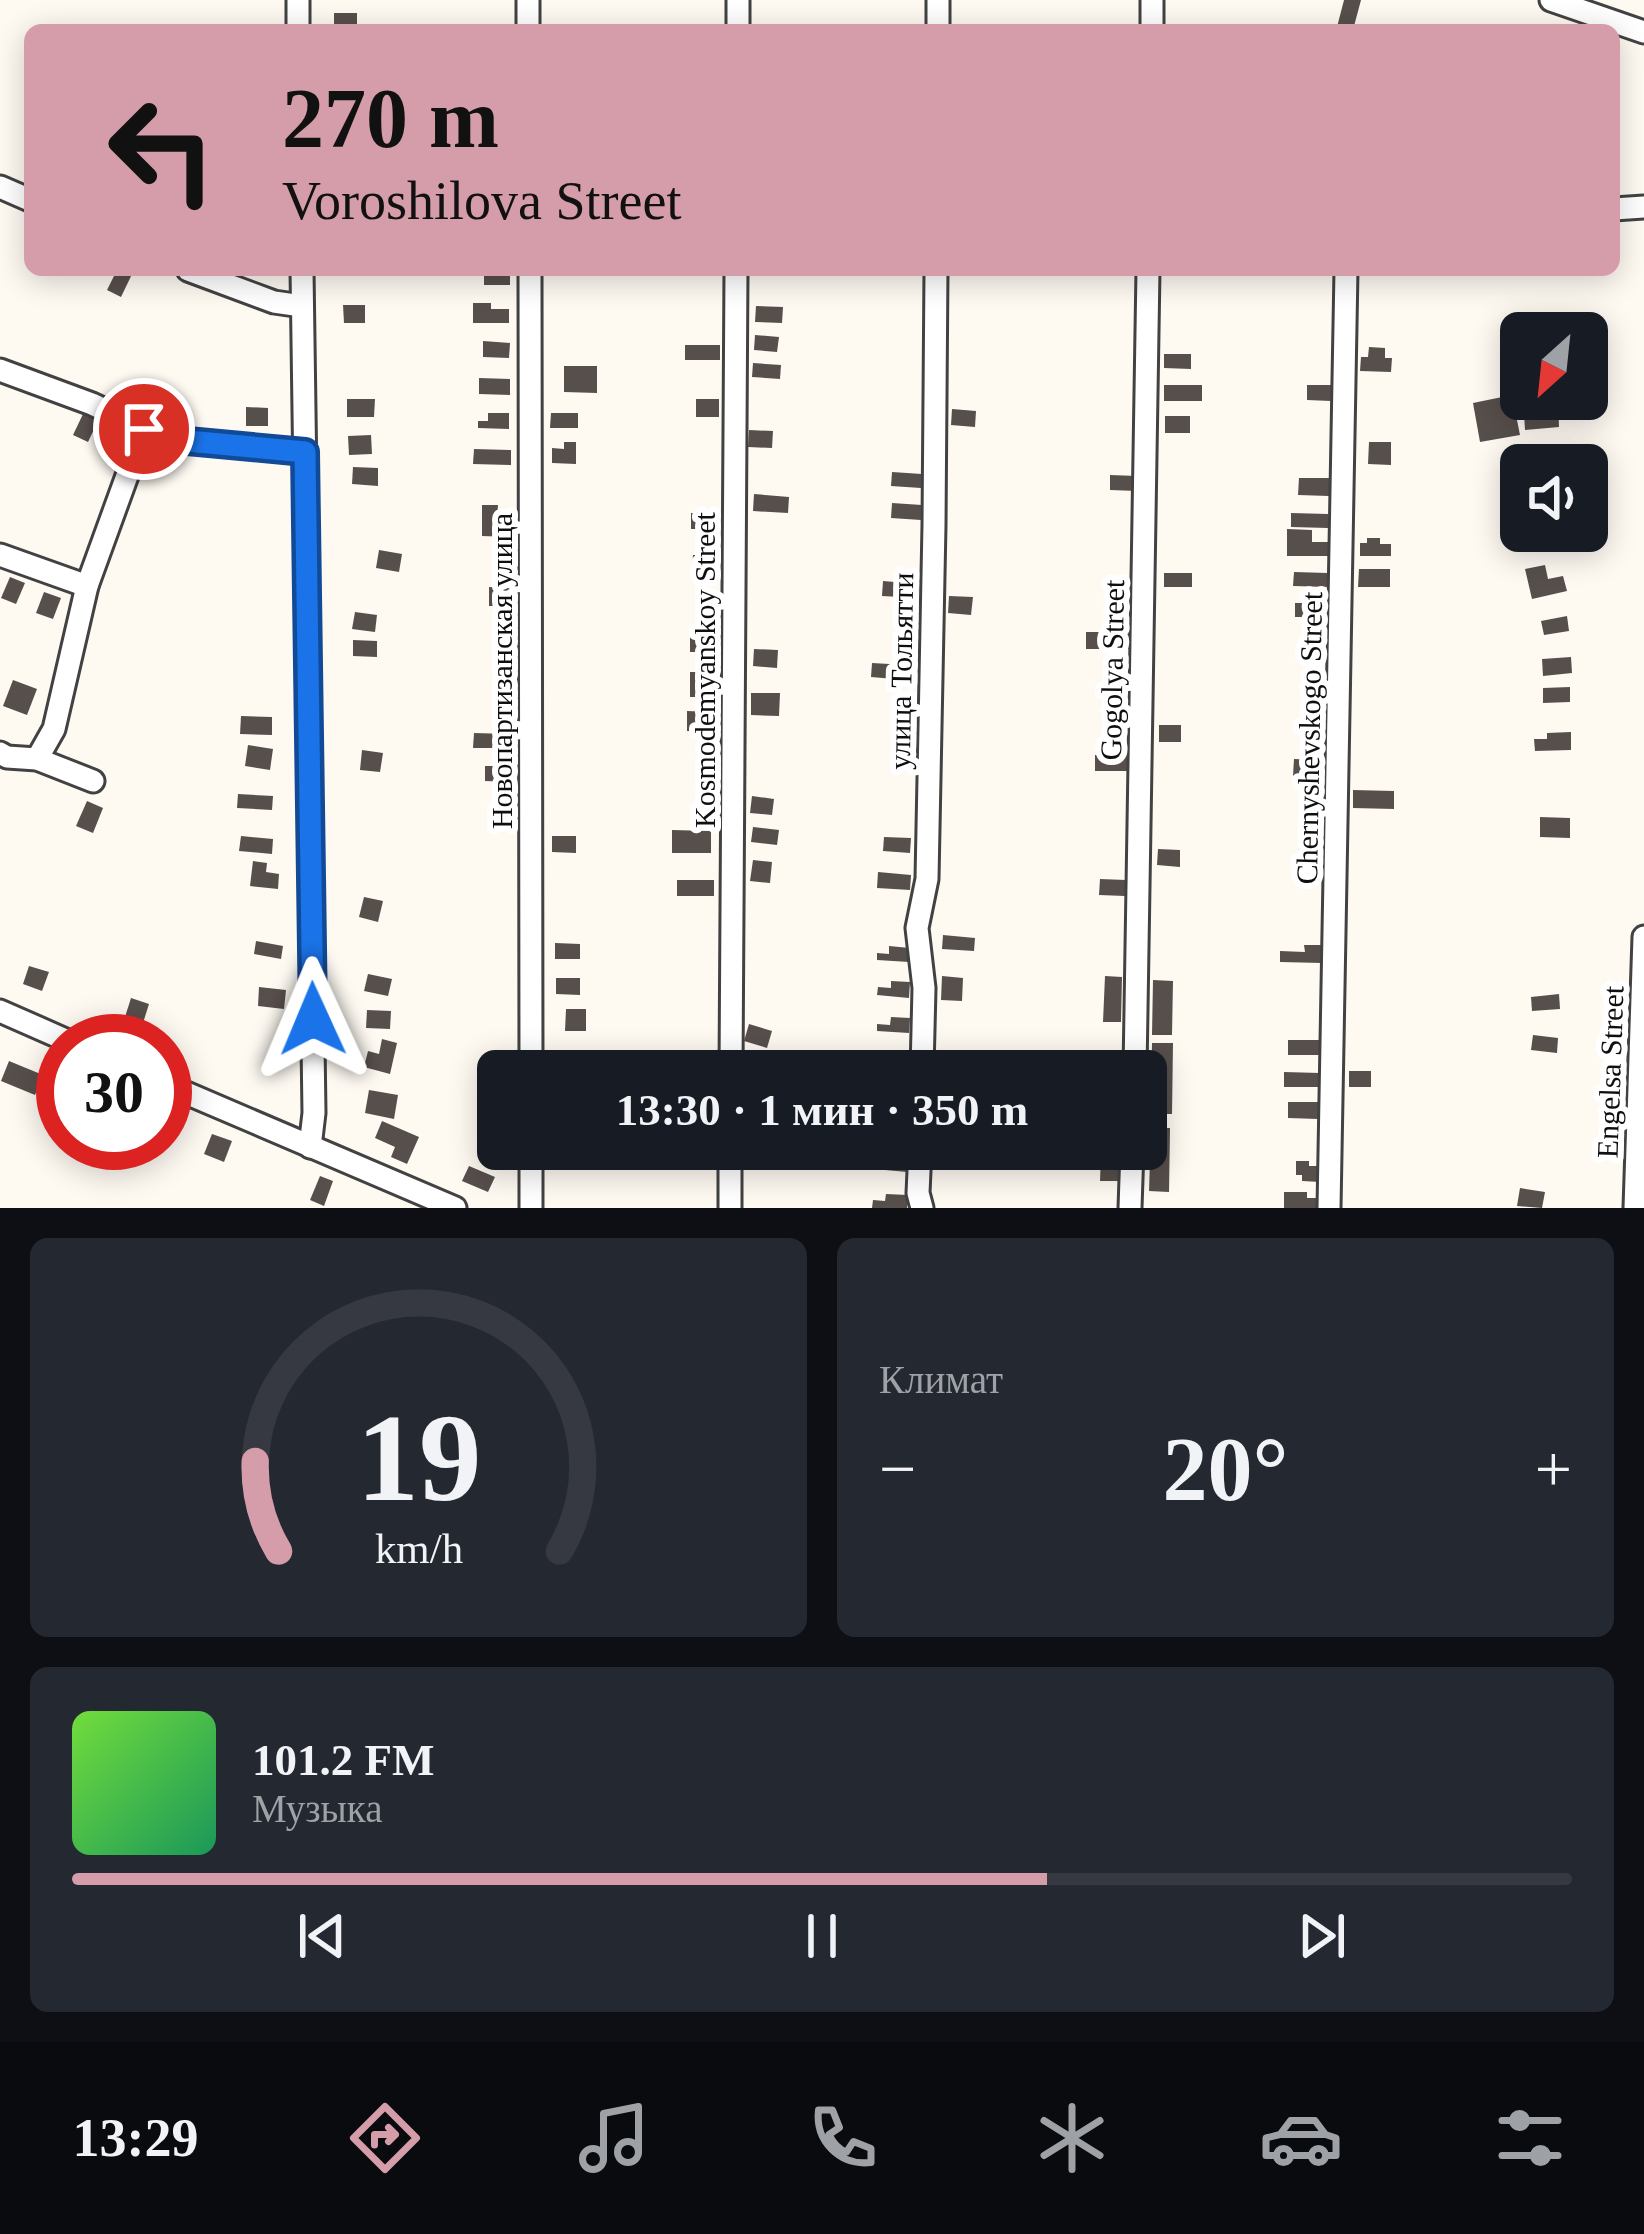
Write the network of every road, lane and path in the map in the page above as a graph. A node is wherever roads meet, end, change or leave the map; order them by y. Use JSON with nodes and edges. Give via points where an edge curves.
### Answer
{"nodes":[{"id":1,"x":1551,"y":0,"type":"edge"},
{"id":2,"x":1644,"y":32,"type":"edge"},
{"id":3,"x":204,"y":276,"type":"edge"},
{"id":4,"x":302,"y":276,"type":"edge"},
{"id":5,"x":530,"y":276,"type":"edge"},
{"id":6,"x":736,"y":276,"type":"edge"},
{"id":7,"x":936,"y":276,"type":"edge"},
{"id":8,"x":1148,"y":276,"type":"edge"},
{"id":9,"x":1346,"y":276,"type":"edge"},
{"id":10,"x":302,"y":306,"type":"junction"},
{"id":11,"x":0,"y":370,"type":"edge"},
{"id":12,"x":144,"y":429,"type":"junction"},
{"id":13,"x":305,"y":452,"type":"junction"},
{"id":14,"x":0,"y":555,"type":"edge"},
{"id":15,"x":87,"y":586,"type":"junction"},
{"id":16,"x":0,"y":753,"type":"edge"},
{"id":17,"x":37,"y":759,"type":"junction"},
{"id":18,"x":93,"y":781,"type":"dead end"},
{"id":19,"x":1644,"y":937,"type":"edge"},
{"id":20,"x":0,"y":1011,"type":"edge"},
{"id":21,"x":36,"y":1027,"type":"edge"},
{"id":22,"x":531,"y":1050,"type":"edge"},
{"id":23,"x":731,"y":1050,"type":"edge"},
{"id":24,"x":923,"y":1050,"type":"edge"},
{"id":25,"x":1135,"y":1050,"type":"edge"},
{"id":26,"x":192,"y":1096,"type":"edge"},
{"id":27,"x":310,"y":1148,"type":"junction"},
{"id":28,"x":531,"y":1170,"type":"edge"},
{"id":29,"x":730,"y":1170,"type":"edge"},
{"id":30,"x":920,"y":1170,"type":"edge"},
{"id":31,"x":1131,"y":1170,"type":"edge"},
{"id":32,"x":455,"y":1208,"type":"edge"},
{"id":33,"x":531,"y":1208,"type":"edge"},
{"id":34,"x":730,"y":1208,"type":"edge"},
{"id":35,"x":922,"y":1208,"type":"edge"},
{"id":36,"x":1130,"y":1208,"type":"edge"},
{"id":37,"x":1330,"y":1208,"type":"edge"},
{"id":38,"x":1635,"y":1208,"type":"edge"}],
"edges":[{"from":1,"to":2,"type":"street"},
{"from":3,"to":10,"type":"street"},
{"from":4,"to":10,"type":"street"},
{"from":5,"to":22,"type":"street","name":"Новопартизанская улица"},
{"from":6,"to":23,"type":"street","name":"Kosmodemyanskoy Street"},
{"from":7,"to":24,"type":"street","name":"улица Тольятти","via":[[927,879],[916,928]]},
{"from":8,"to":25,"type":"street","name":"Gogolya Street"},
{"from":9,"to":37,"type":"street","name":"Chernyshevskogo Street"},
{"from":10,"to":13,"type":"street"},
{"from":11,"to":12,"type":"street"},
{"from":12,"to":13,"type":"street","via":[[166,439]]},
{"from":12,"to":15,"type":"street"},
{"from":13,"to":27,"type":"street"},
{"from":14,"to":15,"type":"street"},
{"from":15,"to":17,"type":"street","via":[[54,729]]},
{"from":16,"to":17,"type":"street"},
{"from":17,"to":18,"type":"street"},
{"from":19,"to":38,"type":"street","name":"Engelsa Street"},
{"from":20,"to":21,"type":"street"},
{"from":26,"to":27,"type":"street"},
{"from":27,"to":32,"type":"street"},
{"from":28,"to":33,"type":"street"},
{"from":29,"to":34,"type":"street"},
{"from":30,"to":35,"type":"street"},
{"from":31,"to":36,"type":"street"}]}
